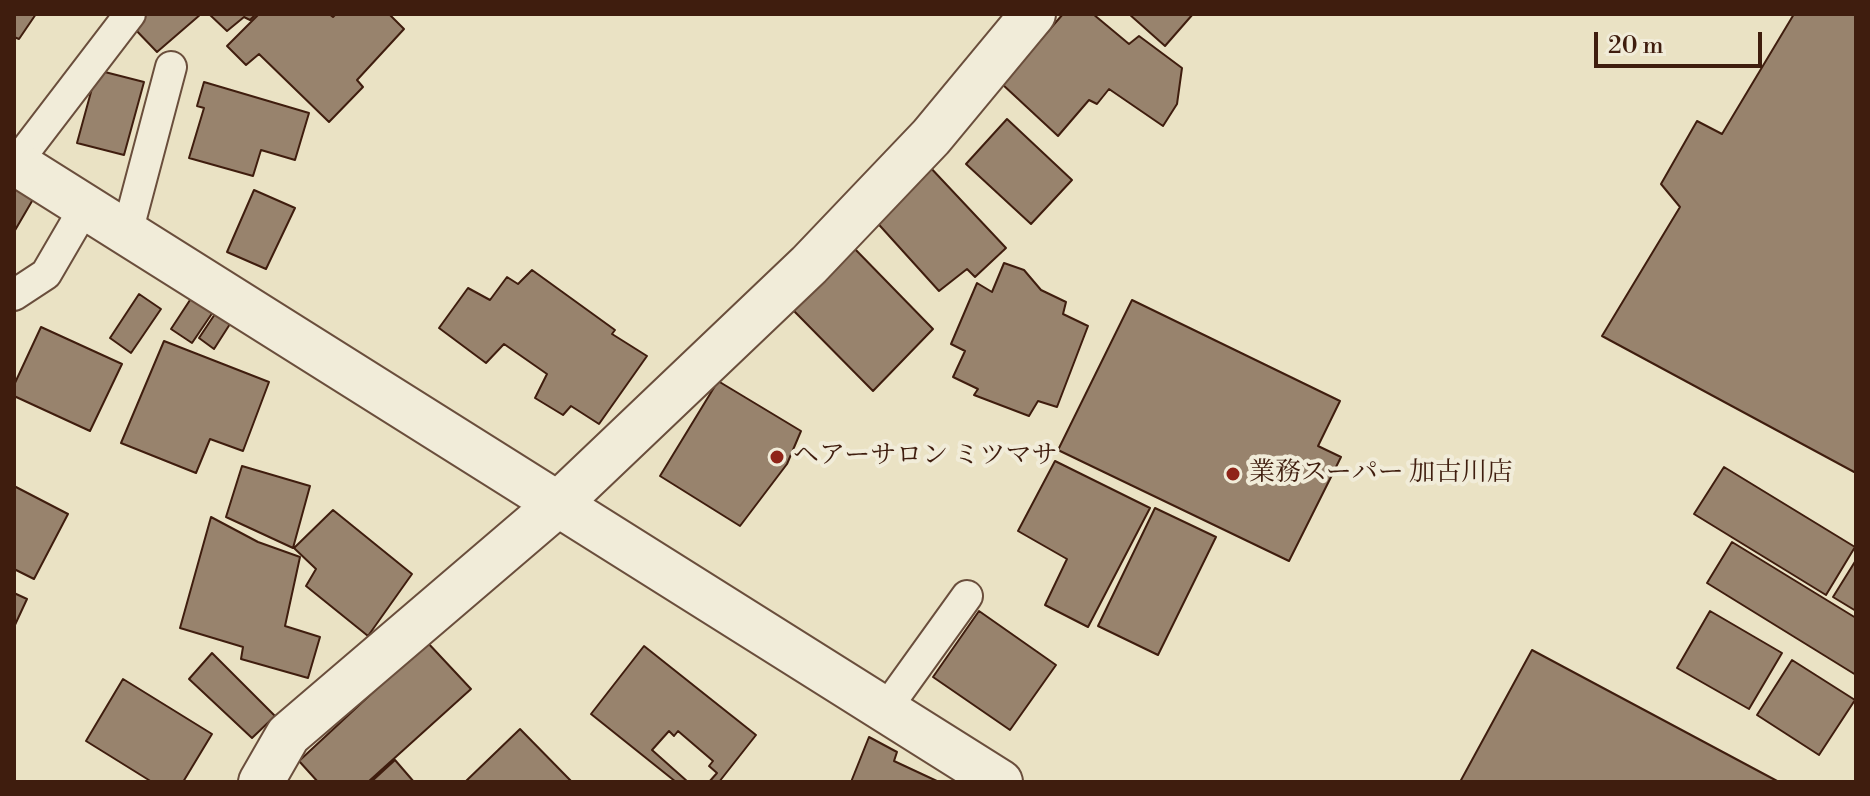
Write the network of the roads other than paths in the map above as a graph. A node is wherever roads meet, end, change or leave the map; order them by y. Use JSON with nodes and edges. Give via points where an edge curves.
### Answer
{"nodes":[{"id":1,"x":130,"y":14,"type":"edge"},
{"id":2,"x":1033,"y":14,"type":"edge"},
{"id":3,"x":171,"y":67,"type":"dead end"},
{"id":4,"x":15,"y":163,"type":"edge"},
{"id":5,"x":85,"y":207,"type":"junction"},
{"id":6,"x":127,"y":233,"type":"junction"},
{"id":7,"x":14,"y":295,"type":"edge"},
{"id":8,"x":557,"y":505,"type":"junction"},
{"id":9,"x":967,"y":596,"type":"dead end"},
{"id":10,"x":885,"y":710,"type":"junction"},
{"id":11,"x":261,"y":782,"type":"edge"},
{"id":12,"x":1000,"y":782,"type":"edge"}],
"edges":[{"from":1,"to":4,"type":"lane"},
{"from":2,"to":8,"type":"street","via":[[931,137],[809,265]]},
{"from":3,"to":6,"type":"lane"},
{"from":4,"to":5,"type":"street"},
{"from":5,"to":6,"type":"street"},
{"from":5,"to":7,"type":"lane","via":[[46,274]]},
{"from":6,"to":8,"type":"street"},
{"from":8,"to":10,"type":"street"},
{"from":8,"to":11,"type":"street","via":[[288,735]]},
{"from":9,"to":10,"type":"lane"},
{"from":10,"to":12,"type":"street"}]}
